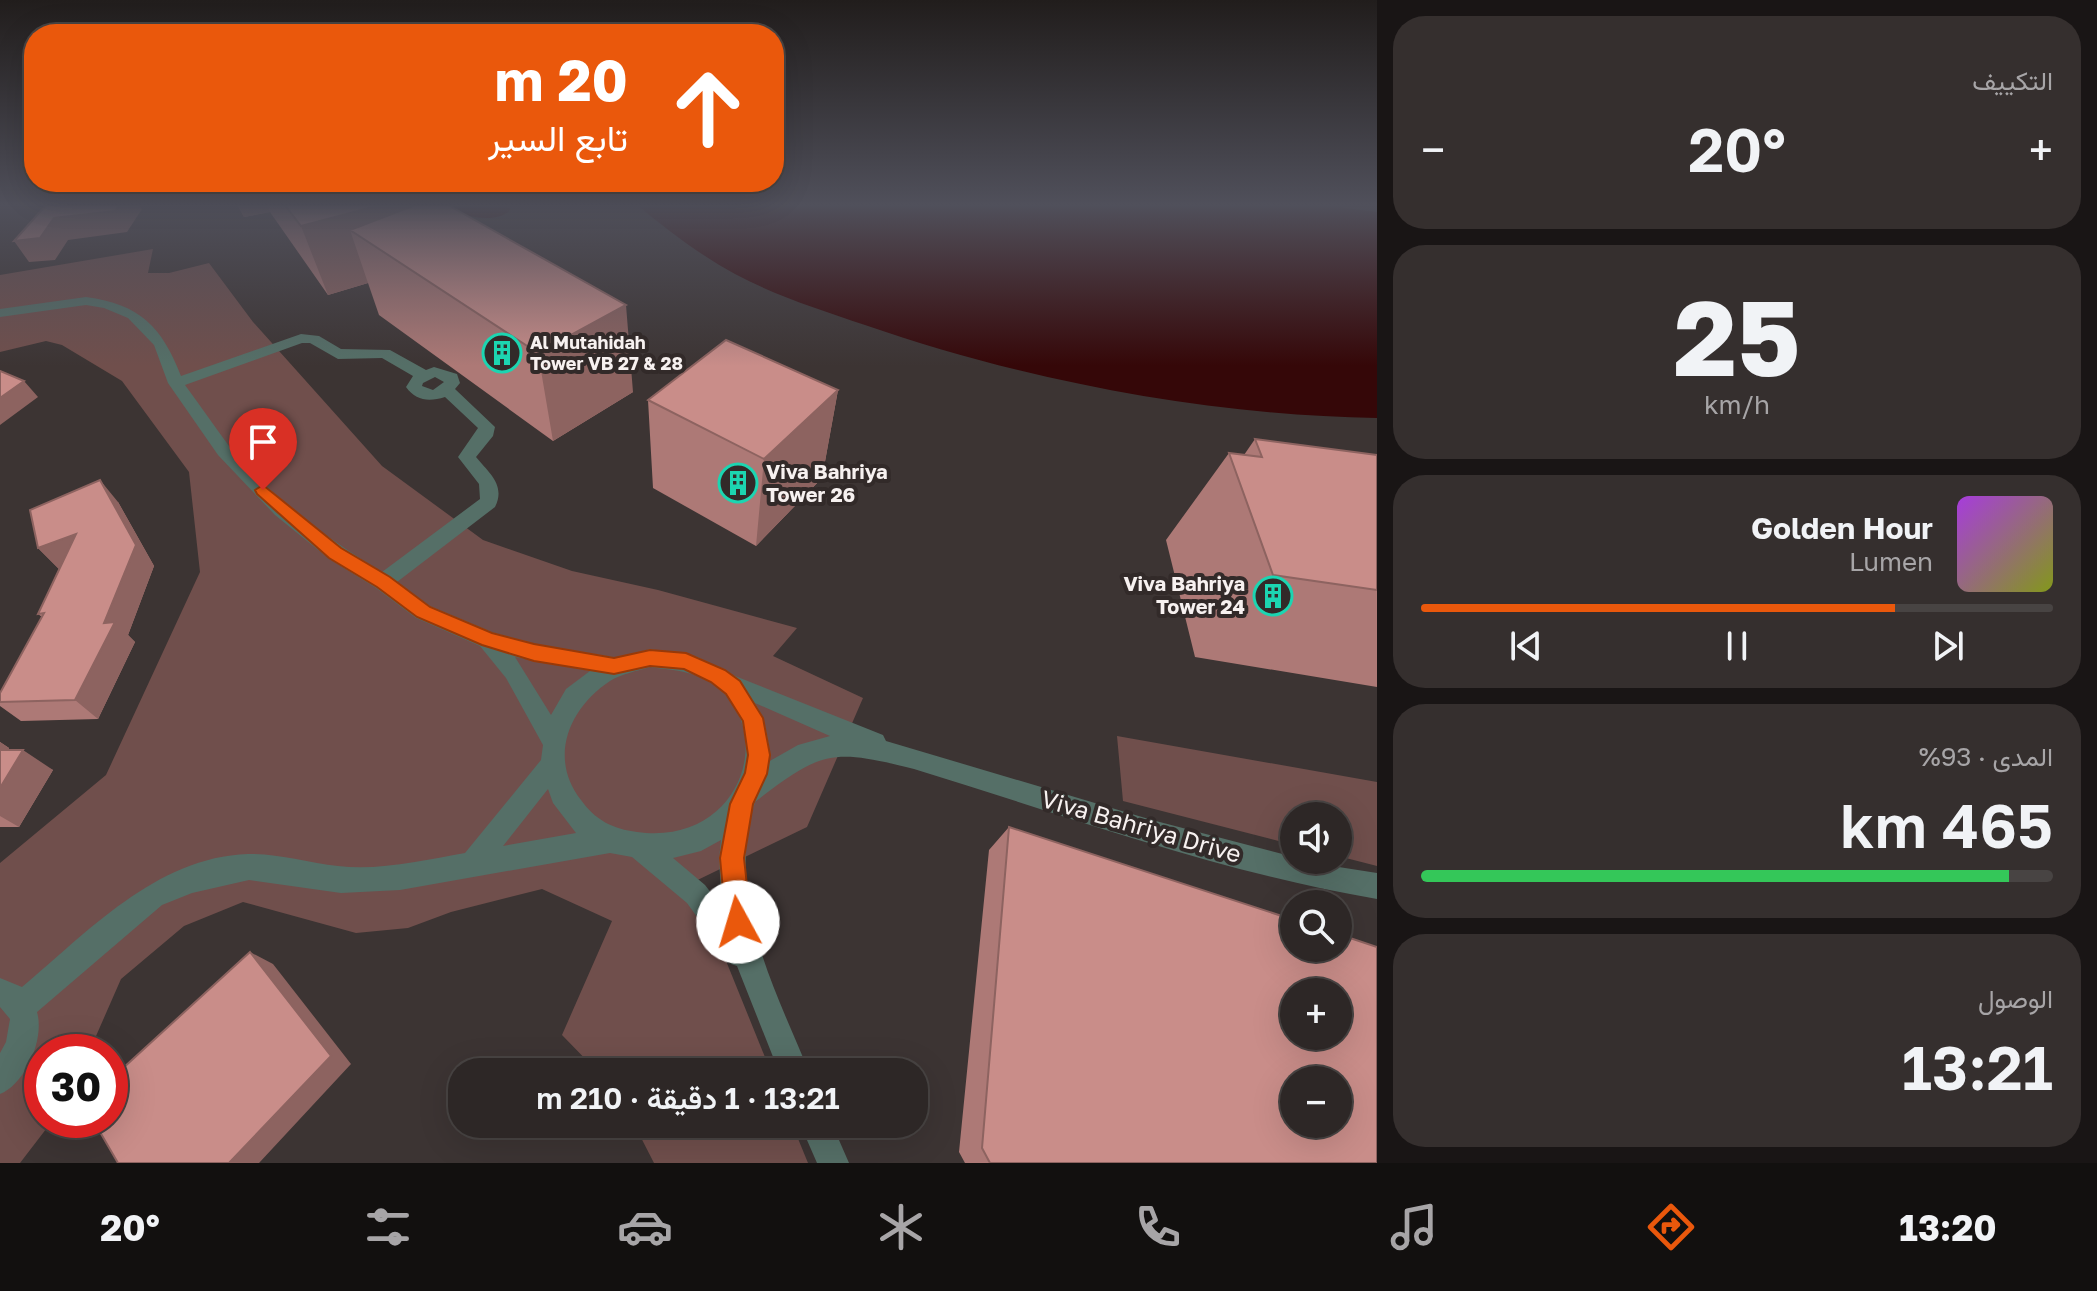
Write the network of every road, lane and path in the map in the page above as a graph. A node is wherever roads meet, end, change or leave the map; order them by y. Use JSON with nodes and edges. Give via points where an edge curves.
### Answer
{"nodes":[{"id":1,"x":0,"y":313,"type":"edge"},
{"id":2,"x":176,"y":383,"type":"junction"},
{"id":3,"x":383,"y":582,"type":"junction"},
{"id":4,"x":488,"y":640,"type":"junction"},
{"id":5,"x":614,"y":666,"type":"junction"},
{"id":6,"x":718,"y":676,"type":"junction"},
{"id":7,"x":552,"y":752,"type":"junction"},
{"id":8,"x":908,"y":758,"type":"junction"},
{"id":9,"x":745,"y":798,"type":"junction"},
{"id":10,"x":610,"y":840,"type":"junction"},
{"id":11,"x":640,"y":847,"type":"junction"},
{"id":12,"x":474,"y":862,"type":"junction"},
{"id":13,"x":1377,"y":886,"type":"edge"},
{"id":14,"x":748,"y":964,"type":"junction"},
{"id":15,"x":11,"y":999,"type":"edge"},
{"id":16,"x":788,"y":1058,"type":"edge"},
{"id":17,"x":0,"y":1079,"type":"edge"},
{"id":18,"x":822,"y":1138,"type":"edge"},
{"id":19,"x":833,"y":1163,"type":"edge"}],
"edges":[{"from":1,"to":2,"type":"street","via":[[73,302],[115,307],[133,315],[161,344]]},
{"from":2,"to":3,"type":"street","via":[[224,451],[282,510],[335,553]]},
{"from":2,"to":3,"type":"street","via":[[301,338],[314,339],[338,354],[385,353],[423,375],[451,377],[447,390],[487,427],[467,457],[488,480],[489,502]]},
{"from":3,"to":4,"type":"street","via":[[423,612]]},
{"from":4,"to":5,"type":"street"},
{"from":4,"to":7,"type":"street","via":[[514,671]]},
{"from":5,"to":6,"type":"street","via":[[668,658]]},
{"from":5,"to":7,"type":"street","via":[[579,690],[562,713]]},
{"from":6,"to":8,"type":"street","name":"Viva Bahriya Drive"},
{"from":6,"to":9,"type":"street","via":[[744,702],[758,736],[759,755]]},
{"from":7,"to":10,"type":"street","via":[[556,783],[576,817]]},
{"from":7,"to":12,"type":"street"},
{"from":8,"to":9,"type":"street","name":"Viva Bahriya Drive","via":[[849,746],[821,748],[783,762]]},
{"from":8,"to":13,"type":"street","name":"Viva Bahriya Drive","via":[[1186,842],[1333,880]]},
{"from":9,"to":11,"type":"street","via":[[729,818],[698,839]]},
{"from":9,"to":14,"type":"street","via":[[732,858]]},
{"from":10,"to":11,"type":"street"},
{"from":10,"to":12,"type":"street"},
{"from":11,"to":14,"type":"street","via":[[696,894]]},
{"from":12,"to":15,"type":"street","via":[[400,877],[341,880],[249,867],[191,880],[153,896]]},
{"from":14,"to":16,"type":"street"},
{"from":15,"to":17,"type":"street","via":[[26,1019],[24,1035]]},
{"from":18,"to":19,"type":"street"}]}
